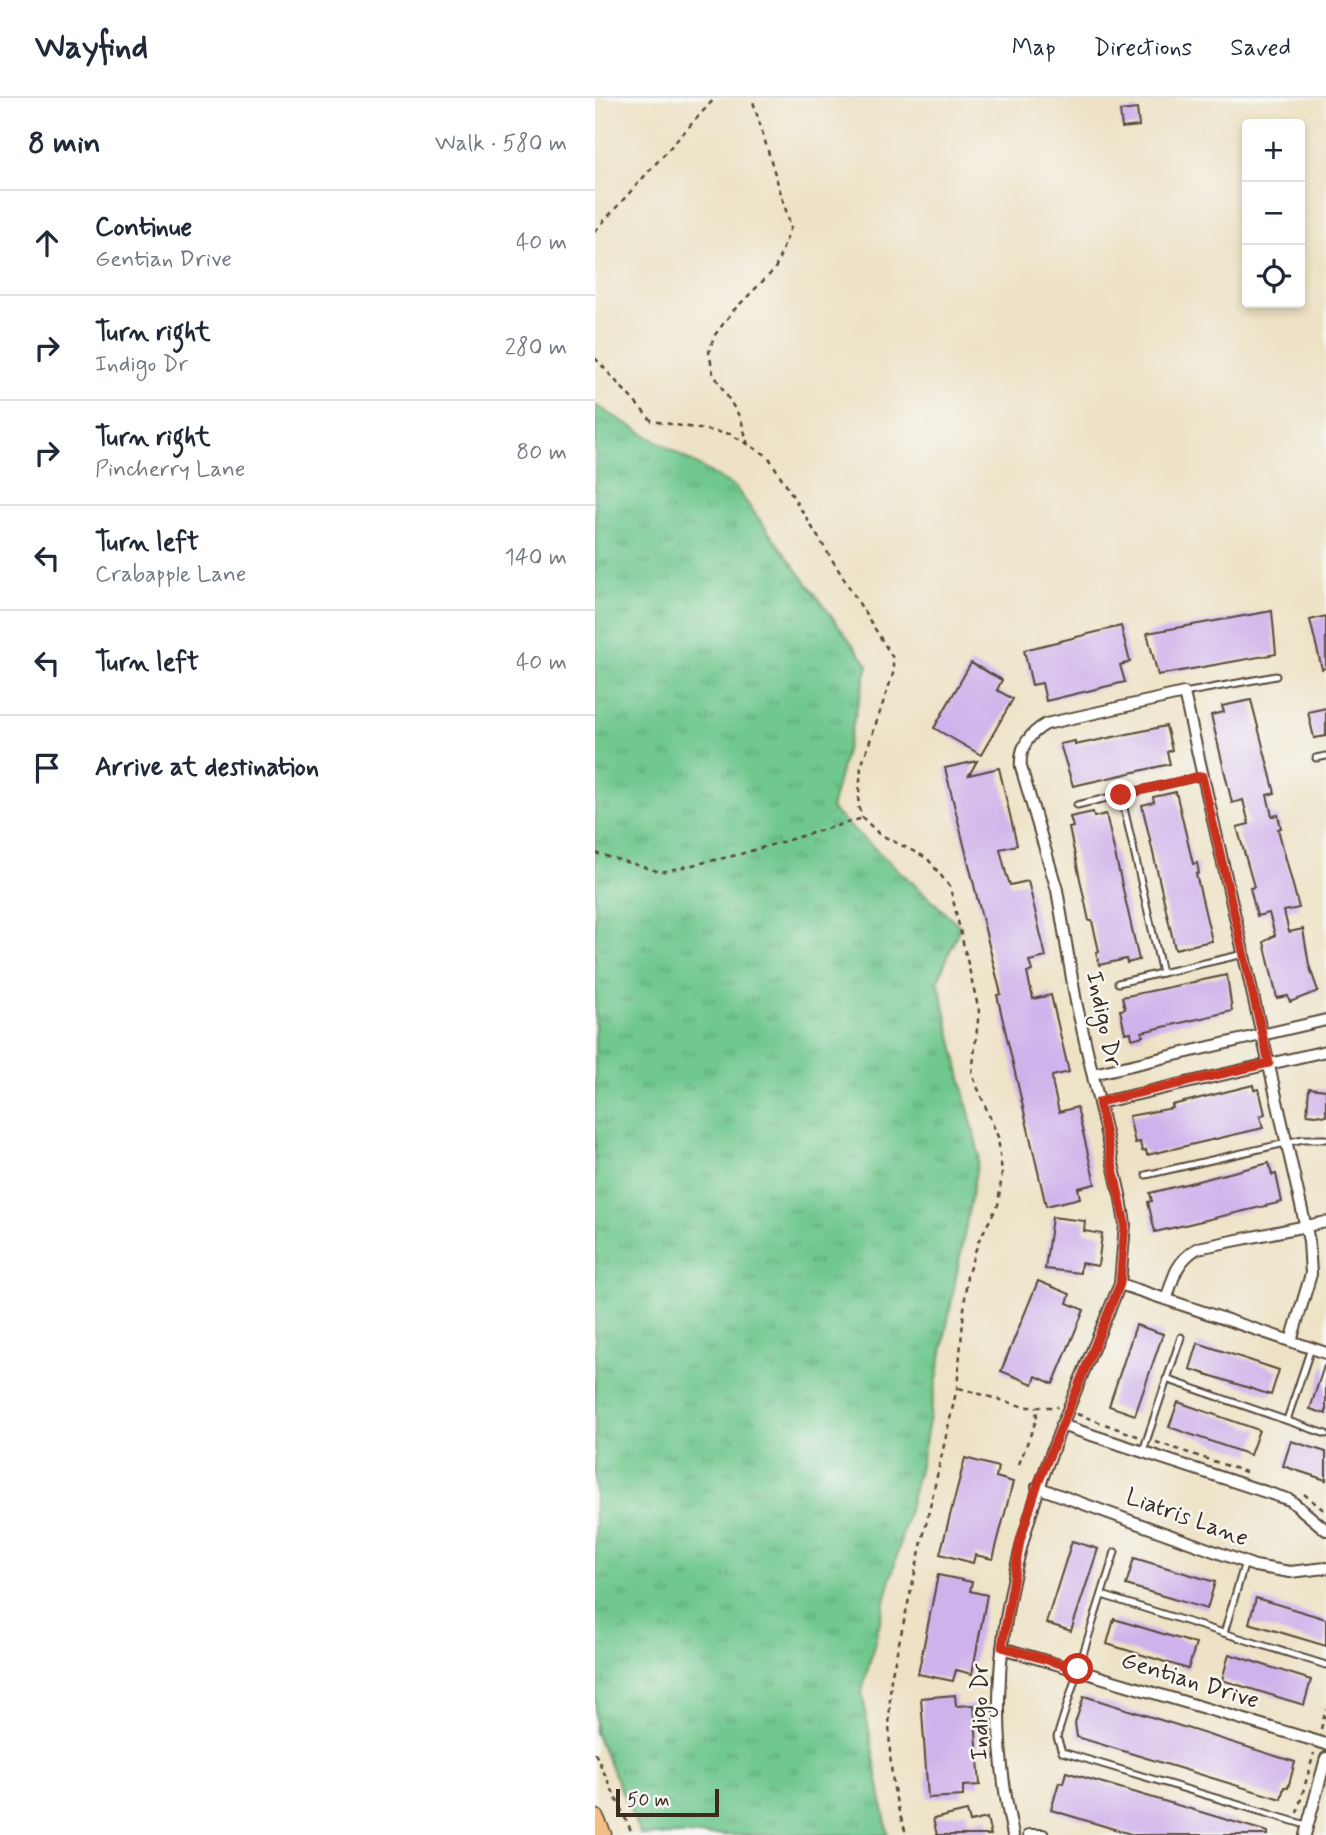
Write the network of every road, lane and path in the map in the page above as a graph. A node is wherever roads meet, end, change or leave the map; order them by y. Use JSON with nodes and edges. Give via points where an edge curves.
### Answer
{"nodes":[{"id":1,"x":715,"y":98,"type":"edge"},
{"id":2,"x":752,"y":98,"type":"edge"},
{"id":3,"x":595,"y":231,"type":"edge"},
{"id":4,"x":595,"y":358,"type":"edge"},
{"id":5,"x":748,"y":444,"type":"junction"},
{"id":6,"x":1276,"y":676,"type":"dead end"},
{"id":7,"x":1184,"y":693,"type":"junction"},
{"id":8,"x":1326,"y":756,"type":"edge"},
{"id":9,"x":1316,"y":758,"type":"dead end"},
{"id":10,"x":1202,"y":776,"type":"junction"},
{"id":11,"x":1121,"y":795,"type":"junction"},
{"id":12,"x":1077,"y":805,"type":"dead end"},
{"id":13,"x":863,"y":818,"type":"junction"},
{"id":14,"x":595,"y":853,"type":"edge"},
{"id":15,"x":1244,"y":954,"type":"junction"},
{"id":16,"x":1162,"y":973,"type":"junction"},
{"id":17,"x":1118,"y":983,"type":"dead end"},
{"id":18,"x":1326,"y":1020,"type":"edge"},
{"id":19,"x":1262,"y":1037,"type":"junction"},
{"id":20,"x":1326,"y":1051,"type":"edge"},
{"id":21,"x":1269,"y":1063,"type":"junction"},
{"id":22,"x":1093,"y":1074,"type":"junction"},
{"id":23,"x":1099,"y":1102,"type":"junction"},
{"id":24,"x":1326,"y":1139,"type":"edge"},
{"id":25,"x":1287,"y":1142,"type":"junction"},
{"id":26,"x":1146,"y":1175,"type":"dead end"},
{"id":27,"x":1326,"y":1222,"type":"edge"},
{"id":28,"x":1306,"y":1225,"type":"junction"},
{"id":29,"x":1120,"y":1284,"type":"junction"},
{"id":30,"x":1167,"y":1298,"type":"junction"},
{"id":31,"x":1181,"y":1338,"type":"dead end"},
{"id":32,"x":1291,"y":1341,"type":"junction"},
{"id":33,"x":1311,"y":1348,"type":"junction"},
{"id":34,"x":1326,"y":1353,"type":"edge"},
{"id":35,"x":1166,"y":1380,"type":"junction"},
{"id":36,"x":1036,"y":1407,"type":"dead end"},
{"id":37,"x":1287,"y":1420,"type":"junction"},
{"id":38,"x":1061,"y":1425,"type":"junction"},
{"id":39,"x":1326,"y":1434,"type":"edge"},
{"id":40,"x":1143,"y":1451,"type":"junction"},
{"id":41,"x":1019,"y":1464,"type":"dead end"},
{"id":42,"x":1037,"y":1486,"type":"junction"},
{"id":43,"x":1326,"y":1530,"type":"edge"},
{"id":44,"x":1115,"y":1552,"type":"dead end"},
{"id":45,"x":1246,"y":1561,"type":"junction"},
{"id":46,"x":1326,"y":1568,"type":"edge"},
{"id":47,"x":1102,"y":1595,"type":"junction"},
{"id":48,"x":1224,"y":1633,"type":"junction"},
{"id":49,"x":1002,"y":1647,"type":"junction"},
{"id":50,"x":1326,"y":1665,"type":"edge"},
{"id":51,"x":1078,"y":1669,"type":"junction"},
{"id":52,"x":1326,"y":1709,"type":"edge"},
{"id":53,"x":1322,"y":1742,"type":"edge"},
{"id":54,"x":595,"y":1753,"type":"edge"},
{"id":55,"x":1326,"y":1758,"type":"edge"},
{"id":56,"x":595,"y":1819,"type":"edge"},
{"id":57,"x":1295,"y":1822,"type":"junction"},
{"id":58,"x":1306,"y":1830,"type":"edge"},
{"id":59,"x":602,"y":1835,"type":"edge"},
{"id":60,"x":633,"y":1835,"type":"edge"},
{"id":61,"x":907,"y":1835,"type":"edge"},
{"id":62,"x":1013,"y":1835,"type":"edge"},
{"id":63,"x":1029,"y":1835,"type":"edge"},
{"id":64,"x":1042,"y":1835,"type":"edge"}],
"edges":[{"from":1,"to":3,"type":"path"},
{"from":2,"to":5,"type":"path","via":[[791,227],[775,269],[733,311],[714,335],[709,352],[713,373],[741,419]]},
{"from":4,"to":5,"type":"path","via":[[652,421],[730,434]]},
{"from":5,"to":13,"type":"path","via":[[768,456],[893,658],[893,674],[861,766],[858,806]]},
{"from":6,"to":7,"type":"lane"},
{"from":7,"to":10,"type":"street"},
{"from":7,"to":22,"type":"street","name":"Indigo Dr","via":[[1046,724],[1035,731],[1020,755],[1057,890]]},
{"from":8,"to":9,"type":"lane"},
{"from":10,"to":11,"type":"lane"},
{"from":10,"to":15,"type":"street"},
{"from":11,"to":12,"type":"lane"},
{"from":11,"to":16,"type":"lane"},
{"from":13,"to":14,"type":"path","via":[[661,872]]},
{"from":13,"to":61,"type":"path","via":[[879,834],[927,858],[950,887],[979,1011],[972,1074],[998,1137],[1001,1163],[998,1205],[967,1276],[957,1388],[891,1678],[895,1798]]},
{"from":15,"to":16,"type":"lane"},
{"from":15,"to":19,"type":"street"},
{"from":16,"to":17,"type":"lane"},
{"from":18,"to":19,"type":"street"},
{"from":19,"to":21,"type":"street"},
{"from":19,"to":22,"type":"street"},
{"from":20,"to":21,"type":"street"},
{"from":21,"to":23,"type":"street"},
{"from":21,"to":25,"type":"street"},
{"from":22,"to":23,"type":"street","name":"Indigo Dr"},
{"from":23,"to":29,"type":"street","name":"Indigo Dr","via":[[1125,1224]]},
{"from":24,"to":25,"type":"lane"},
{"from":25,"to":26,"type":"lane"},
{"from":25,"to":28,"type":"street"},
{"from":27,"to":28,"type":"street"},
{"from":28,"to":30,"type":"street","via":[[1185,1255]]},
{"from":28,"to":32,"type":"street","via":[[1311,1274]]},
{"from":29,"to":30,"type":"street"},
{"from":29,"to":38,"type":"street","name":"Indigo Dr"},
{"from":30,"to":32,"type":"street"},
{"from":31,"to":35,"type":"lane"},
{"from":32,"to":33,"type":"street"},
{"from":33,"to":34,"type":"street"},
{"from":33,"to":37,"type":"lane"},
{"from":35,"to":37,"type":"lane"},
{"from":35,"to":40,"type":"lane"},
{"from":36,"to":41,"type":"path","via":[[1037,1418]]},
{"from":37,"to":39,"type":"lane"},
{"from":38,"to":40,"type":"street","name":"Liatris Lane"},
{"from":38,"to":42,"type":"street","name":"Indigo Dr"},
{"from":40,"to":43,"type":"street","name":"Liatris Lane","via":[[1290,1500]]},
{"from":42,"to":45,"type":"street","name":"Liatris Lane"},
{"from":42,"to":49,"type":"street","name":"Indigo Dr","via":[[1020,1541]]},
{"from":44,"to":47,"type":"lane"},
{"from":45,"to":46,"type":"street","name":"Liatris Lane","via":[[1290,1572]]},
{"from":45,"to":48,"type":"lane"},
{"from":47,"to":48,"type":"lane"},
{"from":47,"to":51,"type":"lane"},
{"from":48,"to":50,"type":"lane"},
{"from":49,"to":51,"type":"street","name":"Gentian Drive"},
{"from":49,"to":62,"type":"street","name":"Indigo Dr","via":[[998,1732]]},
{"from":51,"to":53,"type":"street","name":"Gentian Drive"},
{"from":51,"to":57,"type":"lane","via":[[1057,1738],[1062,1752]]},
{"from":52,"to":53,"type":"path"},
{"from":53,"to":57,"type":"path"},
{"from":54,"to":60,"type":"path"},
{"from":55,"to":58,"type":"street"},
{"from":56,"to":59,"type":"main road"},
{"from":57,"to":58,"type":"lane"},
{"from":63,"to":64,"type":"street"}]}
